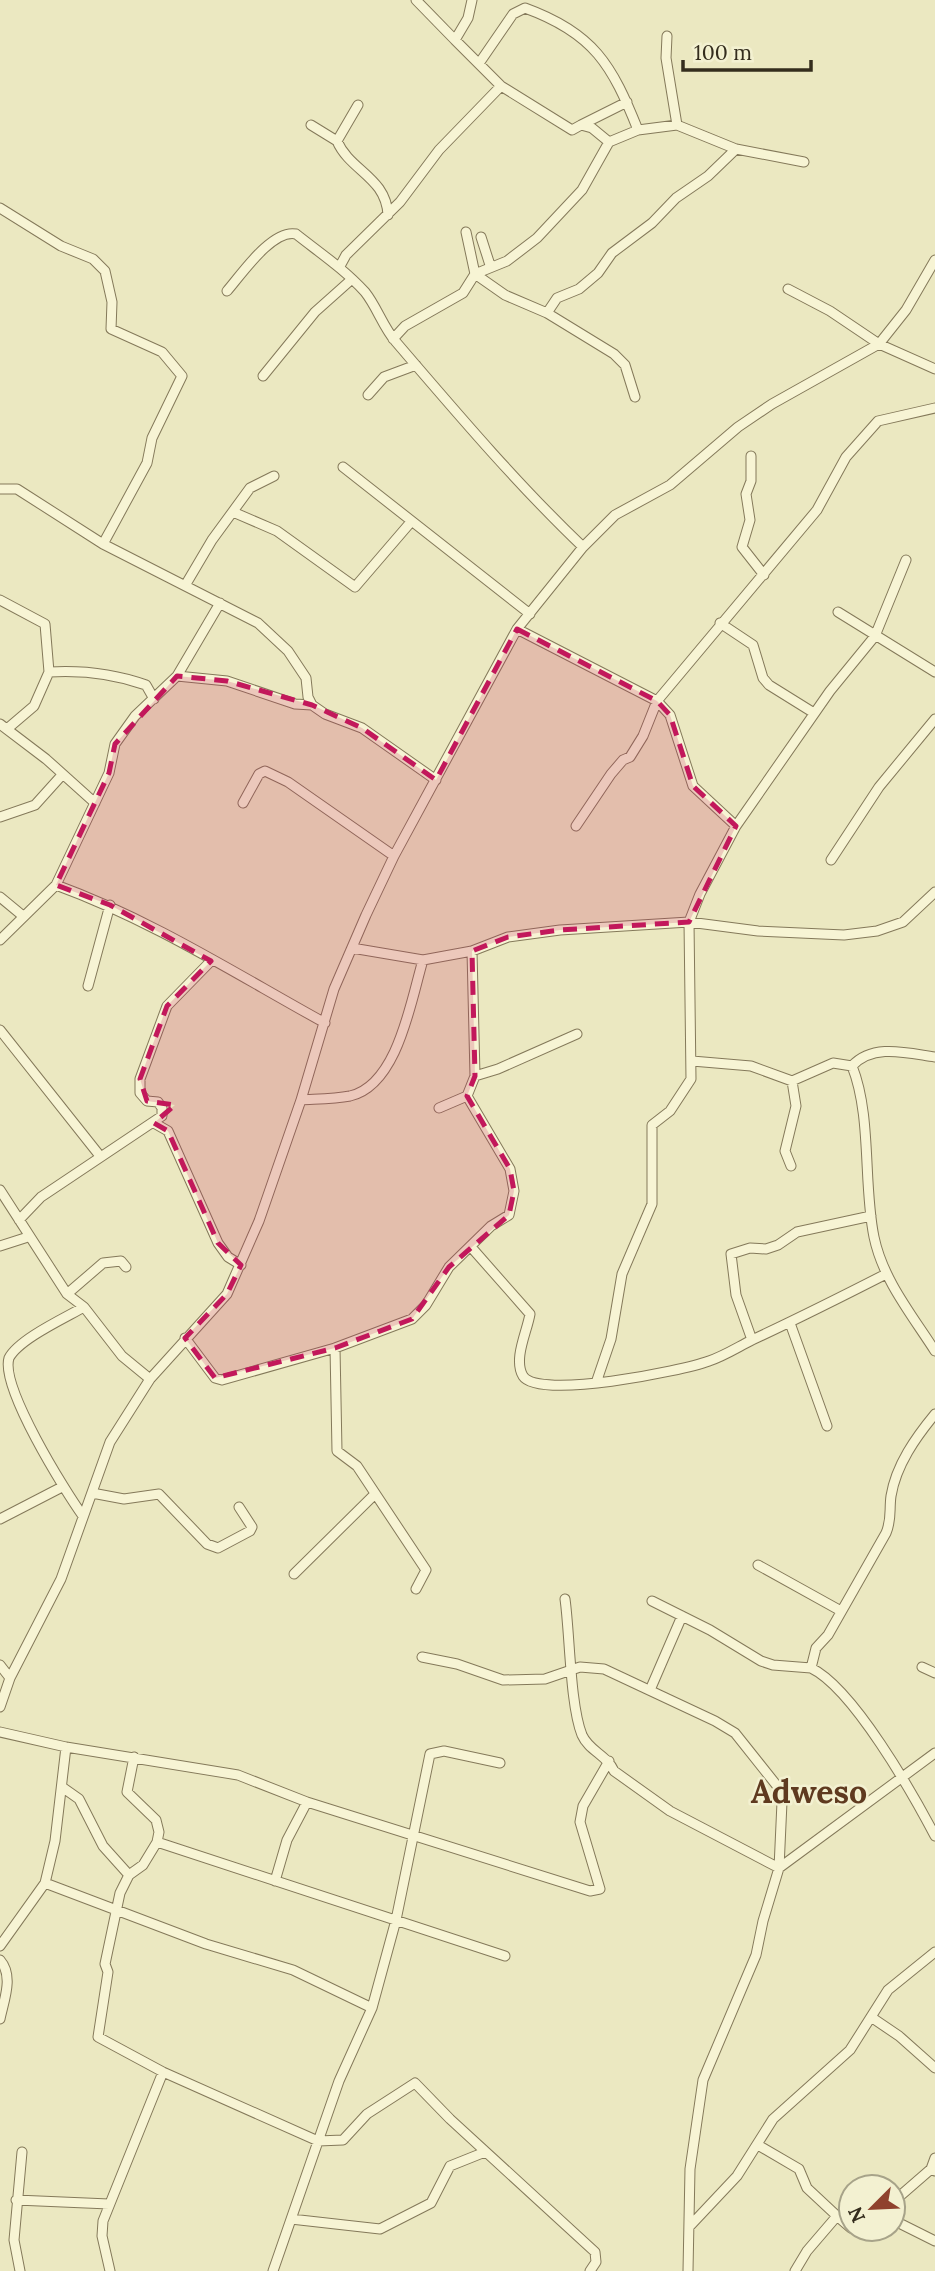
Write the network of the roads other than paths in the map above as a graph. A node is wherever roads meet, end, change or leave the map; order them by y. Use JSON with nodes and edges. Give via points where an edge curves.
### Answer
{"nodes":[{"id":1,"x":416,"y":0,"type":"edge"},
{"id":2,"x":472,"y":0,"type":"edge"},
{"id":3,"x":667,"y":36,"type":"dead end"},
{"id":4,"x":455,"y":40,"type":"junction"},
{"id":5,"x":480,"y":62,"type":"junction"},
{"id":6,"x":501,"y":86,"type":"junction"},
{"id":7,"x":627,"y":102,"type":"junction"},
{"id":8,"x":359,"y":106,"type":"dead end"},
{"id":9,"x":311,"y":125,"type":"dead end"},
{"id":10,"x":580,"y":125,"type":"junction"},
{"id":11,"x":677,"y":125,"type":"junction"},
{"id":12,"x":638,"y":130,"type":"junction"},
{"id":13,"x":337,"y":141,"type":"junction"},
{"id":14,"x":609,"y":142,"type":"junction"},
{"id":15,"x":736,"y":149,"type":"junction"},
{"id":16,"x":804,"y":162,"type":"dead end"},
{"id":17,"x":0,"y":208,"type":"edge"},
{"id":18,"x":388,"y":215,"type":"junction"},
{"id":19,"x":466,"y":232,"type":"dead end"},
{"id":20,"x":481,"y":237,"type":"dead end"},
{"id":21,"x":935,"y":260,"type":"edge"},
{"id":22,"x":490,"y":265,"type":"junction"},
{"id":23,"x":340,"y":266,"type":"junction"},
{"id":24,"x":475,"y":274,"type":"junction"},
{"id":25,"x":352,"y":279,"type":"junction"},
{"id":26,"x":788,"y":289,"type":"dead end"},
{"id":27,"x":226,"y":290,"type":"dead end"},
{"id":28,"x":547,"y":313,"type":"junction"},
{"id":29,"x":393,"y":339,"type":"junction"},
{"id":30,"x":879,"y":344,"type":"junction"},
{"id":31,"x":416,"y":365,"type":"junction"},
{"id":32,"x":935,"y":369,"type":"edge"},
{"id":33,"x":263,"y":376,"type":"dead end"},
{"id":34,"x":368,"y":395,"type":"dead end"},
{"id":35,"x":635,"y":397,"type":"dead end"},
{"id":36,"x":935,"y":408,"type":"edge"},
{"id":37,"x":751,"y":456,"type":"dead end"},
{"id":38,"x":343,"y":467,"type":"dead end"},
{"id":39,"x":274,"y":476,"type":"dead end"},
{"id":40,"x":0,"y":489,"type":"edge"},
{"id":41,"x":233,"y":512,"type":"junction"},
{"id":42,"x":410,"y":523,"type":"junction"},
{"id":43,"x":103,"y":544,"type":"junction"},
{"id":44,"x":583,"y":547,"type":"junction"},
{"id":45,"x":905,"y":560,"type":"dead end"},
{"id":46,"x":764,"y":575,"type":"junction"},
{"id":47,"x":186,"y":584,"type":"junction"},
{"id":48,"x":0,"y":600,"type":"edge"},
{"id":49,"x":220,"y":603,"type":"junction"},
{"id":50,"x":838,"y":612,"type":"dead end"},
{"id":51,"x":530,"y":614,"type":"junction"},
{"id":52,"x":720,"y":623,"type":"junction"},
{"id":53,"x":517,"y":629,"type":"junction"},
{"id":54,"x":874,"y":636,"type":"junction"},
{"id":55,"x":49,"y":672,"type":"junction"},
{"id":56,"x":935,"y":672,"type":"edge"},
{"id":57,"x":177,"y":676,"type":"junction"},
{"id":58,"x":154,"y":699,"type":"junction"},
{"id":59,"x":657,"y":701,"type":"junction"},
{"id":60,"x":312,"y":705,"type":"junction"},
{"id":61,"x":814,"y":713,"type":"junction"},
{"id":62,"x":935,"y":719,"type":"edge"},
{"id":63,"x":4,"y":727,"type":"edge"},
{"id":64,"x":62,"y":775,"type":"junction"},
{"id":65,"x":436,"y":780,"type":"junction"},
{"id":66,"x":95,"y":803,"type":"junction"},
{"id":67,"x":243,"y":803,"type":"dead end"},
{"id":68,"x":0,"y":817,"type":"edge"},
{"id":69,"x":576,"y":826,"type":"dead end"},
{"id":70,"x":736,"y":826,"type":"junction"},
{"id":71,"x":394,"y":856,"type":"junction"},
{"id":72,"x":831,"y":860,"type":"dead end"},
{"id":73,"x":56,"y":885,"type":"junction"},
{"id":74,"x":935,"y":892,"type":"edge"},
{"id":75,"x":0,"y":897,"type":"edge"},
{"id":76,"x":110,"y":905,"type":"junction"},
{"id":77,"x":23,"y":916,"type":"junction"},
{"id":78,"x":689,"y":922,"type":"junction"},
{"id":79,"x":0,"y":940,"type":"edge"},
{"id":80,"x":352,"y":948,"type":"junction"},
{"id":81,"x":471,"y":951,"type":"junction"},
{"id":82,"x":423,"y":960,"type":"junction"},
{"id":83,"x":211,"y":961,"type":"junction"},
{"id":84,"x":88,"y":986,"type":"dead end"},
{"id":85,"x":325,"y":1023,"type":"junction"},
{"id":86,"x":0,"y":1030,"type":"edge"},
{"id":87,"x":577,"y":1034,"type":"dead end"},
{"id":88,"x":935,"y":1057,"type":"edge"},
{"id":89,"x":692,"y":1061,"type":"junction"},
{"id":90,"x":852,"y":1066,"type":"junction"},
{"id":91,"x":475,"y":1076,"type":"junction"},
{"id":92,"x":792,"y":1081,"type":"junction"},
{"id":93,"x":467,"y":1096,"type":"junction"},
{"id":94,"x":301,"y":1100,"type":"junction"},
{"id":95,"x":439,"y":1108,"type":"dead end"},
{"id":96,"x":154,"y":1123,"type":"junction"},
{"id":97,"x":100,"y":1156,"type":"junction"},
{"id":98,"x":791,"y":1166,"type":"dead end"},
{"id":99,"x":0,"y":1190,"type":"edge"},
{"id":100,"x":871,"y":1216,"type":"junction"},
{"id":101,"x":19,"y":1220,"type":"junction"},
{"id":102,"x":28,"y":1237,"type":"junction"},
{"id":103,"x":0,"y":1246,"type":"edge"},
{"id":104,"x":471,"y":1247,"type":"junction"},
{"id":105,"x":241,"y":1265,"type":"junction"},
{"id":106,"x":126,"y":1267,"type":"dead end"},
{"id":107,"x":886,"y":1274,"type":"junction"},
{"id":108,"x":67,"y":1294,"type":"junction"},
{"id":109,"x":84,"y":1307,"type":"junction"},
{"id":110,"x":790,"y":1323,"type":"junction"},
{"id":111,"x":185,"y":1338,"type":"junction"},
{"id":112,"x":752,"y":1340,"type":"junction"},
{"id":113,"x":335,"y":1348,"type":"junction"},
{"id":114,"x":935,"y":1351,"type":"edge"},
{"id":115,"x":149,"y":1379,"type":"junction"},
{"id":116,"x":596,"y":1383,"type":"junction"},
{"id":117,"x":935,"y":1414,"type":"edge"},
{"id":118,"x":827,"y":1426,"type":"dead end"},
{"id":119,"x":62,"y":1487,"type":"junction"},
{"id":120,"x":92,"y":1493,"type":"junction"},
{"id":121,"x":374,"y":1495,"type":"junction"},
{"id":122,"x":239,"y":1507,"type":"dead end"},
{"id":123,"x":83,"y":1516,"type":"junction"},
{"id":124,"x":0,"y":1520,"type":"edge"},
{"id":125,"x":758,"y":1565,"type":"dead end"},
{"id":126,"x":294,"y":1574,"type":"dead end"},
{"id":127,"x":416,"y":1589,"type":"dead end"},
{"id":128,"x":565,"y":1599,"type":"dead end"},
{"id":129,"x":652,"y":1601,"type":"dead end"},
{"id":130,"x":841,"y":1611,"type":"junction"},
{"id":131,"x":682,"y":1616,"type":"junction"},
{"id":132,"x":422,"y":1657,"type":"dead end"},
{"id":133,"x":0,"y":1665,"type":"edge"},
{"id":134,"x":922,"y":1667,"type":"dead end"},
{"id":135,"x":811,"y":1668,"type":"junction"},
{"id":136,"x":573,"y":1672,"type":"junction"},
{"id":137,"x":935,"y":1673,"type":"edge"},
{"id":138,"x":10,"y":1678,"type":"junction"},
{"id":139,"x":650,"y":1690,"type":"junction"},
{"id":140,"x":0,"y":1707,"type":"edge"},
{"id":141,"x":0,"y":1732,"type":"edge"},
{"id":142,"x":66,"y":1747,"type":"junction"},
{"id":143,"x":935,"y":1753,"type":"edge"},
{"id":144,"x":134,"y":1757,"type":"junction"},
{"id":145,"x":610,"y":1761,"type":"junction"},
{"id":146,"x":500,"y":1763,"type":"dead end"},
{"id":147,"x":903,"y":1775,"type":"junction"},
{"id":148,"x":62,"y":1787,"type":"junction"},
{"id":149,"x":307,"y":1802,"type":"junction"},
{"id":150,"x":412,"y":1835,"type":"junction"},
{"id":151,"x":935,"y":1836,"type":"edge"},
{"id":152,"x":157,"y":1842,"type":"junction"},
{"id":153,"x":779,"y":1868,"type":"junction"},
{"id":154,"x":129,"y":1875,"type":"junction"},
{"id":155,"x":275,"y":1881,"type":"junction"},
{"id":156,"x":45,"y":1882,"type":"junction"},
{"id":157,"x":118,"y":1911,"type":"junction"},
{"id":158,"x":396,"y":1920,"type":"junction"},
{"id":159,"x":0,"y":1946,"type":"edge"},
{"id":160,"x":935,"y":1952,"type":"edge"},
{"id":161,"x":505,"y":1956,"type":"dead end"},
{"id":162,"x":0,"y":1960,"type":"edge"},
{"id":163,"x":372,"y":2008,"type":"junction"},
{"id":164,"x":871,"y":2017,"type":"junction"},
{"id":165,"x":0,"y":2019,"type":"edge"},
{"id":166,"x":935,"y":2068,"type":"edge"},
{"id":167,"x":163,"y":2072,"type":"junction"},
{"id":168,"x":318,"y":2141,"type":"junction"},
{"id":169,"x":758,"y":2145,"type":"junction"},
{"id":170,"x":22,"y":2152,"type":"dead end"},
{"id":171,"x":485,"y":2152,"type":"junction"},
{"id":172,"x":935,"y":2158,"type":"edge"},
{"id":173,"x":933,"y":2170,"type":"edge"},
{"id":174,"x":907,"y":2191,"type":"edge"},
{"id":175,"x":16,"y":2200,"type":"junction"},
{"id":176,"x":109,"y":2204,"type":"junction"},
{"id":177,"x":837,"y":2216,"type":"joint"},
{"id":178,"x":291,"y":2219,"type":"junction"},
{"id":179,"x":689,"y":2227,"type":"junction"},
{"id":180,"x":907,"y":2227,"type":"edge"},
{"id":181,"x":935,"y":2241,"type":"edge"},
{"id":182,"x":20,"y":2271,"type":"edge"},
{"id":183,"x":110,"y":2271,"type":"edge"},
{"id":184,"x":273,"y":2271,"type":"edge"},
{"id":185,"x":590,"y":2271,"type":"edge"},
{"id":186,"x":688,"y":2271,"type":"edge"},
{"id":187,"x":795,"y":2271,"type":"edge"}],
"edges":[{"from":1,"to":4,"type":"street"},
{"from":2,"to":4,"type":"street"},
{"from":3,"to":11,"type":"street"},
{"from":4,"to":5,"type":"street"},
{"from":5,"to":6,"type":"street"},
{"from":5,"to":7,"type":"street","via":[[513,14],[525,8],[548,16],[602,55]]},
{"from":6,"to":10,"type":"street","via":[[572,130]]},
{"from":6,"to":18,"type":"street","via":[[439,150]]},
{"from":7,"to":10,"type":"street"},
{"from":7,"to":12,"type":"street"},
{"from":8,"to":13,"type":"street"},
{"from":9,"to":13,"type":"street"},
{"from":10,"to":14,"type":"street"},
{"from":11,"to":12,"type":"street"},
{"from":11,"to":15,"type":"street"},
{"from":12,"to":14,"type":"street"},
{"from":13,"to":18,"type":"street","via":[[346,157],[369,174],[387,202]]},
{"from":14,"to":22,"type":"street","via":[[582,190],[537,238],[507,261]]},
{"from":15,"to":16,"type":"street"},
{"from":15,"to":28,"type":"street","via":[[612,253],[579,289],[557,298]]},
{"from":17,"to":43,"type":"street","via":[[61,246],[93,259],[108,278],[113,302],[111,329],[162,352],[182,376],[152,438],[147,463]]},
{"from":18,"to":23,"type":"street"},
{"from":19,"to":24,"type":"street"},
{"from":20,"to":22,"type":"street"},
{"from":21,"to":30,"type":"street","via":[[906,310]]},
{"from":22,"to":24,"type":"street"},
{"from":23,"to":25,"type":"street"},
{"from":23,"to":27,"type":"street","via":[[291,232],[256,256]]},
{"from":24,"to":28,"type":"street","via":[[514,300]]},
{"from":24,"to":29,"type":"street","via":[[463,293],[405,326]]},
{"from":25,"to":29,"type":"street"},
{"from":25,"to":33,"type":"street","via":[[324,303]]},
{"from":26,"to":30,"type":"street"},
{"from":28,"to":35,"type":"street","via":[[614,354],[625,365]]},
{"from":29,"to":31,"type":"street"},
{"from":30,"to":32,"type":"street"},
{"from":30,"to":44,"type":"street","via":[[750,419],[670,485],[615,515]]},
{"from":31,"to":34,"type":"street","via":[[384,377]]},
{"from":31,"to":44,"type":"street","via":[[465,425]]},
{"from":36,"to":46,"type":"street","via":[[878,421],[846,457],[817,510]]},
{"from":37,"to":46,"type":"street","via":[[746,494],[750,520],[742,547]]},
{"from":38,"to":42,"type":"street"},
{"from":39,"to":41,"type":"street","via":[[250,488]]},
{"from":40,"to":43,"type":"street","via":[[17,489]]},
{"from":41,"to":42,"type":"street","via":[[277,531],[355,587]]},
{"from":41,"to":47,"type":"street"},
{"from":42,"to":51,"type":"street"},
{"from":43,"to":47,"type":"street"},
{"from":44,"to":51,"type":"street"},
{"from":45,"to":54,"type":"street"},
{"from":46,"to":52,"type":"street"},
{"from":47,"to":49,"type":"street"},
{"from":48,"to":55,"type":"street","via":[[48,628]]},
{"from":49,"to":57,"type":"street"},
{"from":49,"to":60,"type":"street","via":[[258,623],[288,651],[306,678]]},
{"from":50,"to":54,"type":"street"},
{"from":51,"to":53,"type":"street"},
{"from":52,"to":59,"type":"street"},
{"from":52,"to":61,"type":"street","via":[[753,645],[769,685]]},
{"from":53,"to":59,"type":"street"},
{"from":53,"to":65,"type":"street"},
{"from":54,"to":56,"type":"street"},
{"from":54,"to":61,"type":"street"},
{"from":55,"to":58,"type":"street","via":[[77,670],[128,678],[146,685]]},
{"from":55,"to":63,"type":"street","via":[[34,706]]},
{"from":57,"to":58,"type":"street"},
{"from":57,"to":60,"type":"street","via":[[227,681],[295,704]]},
{"from":58,"to":66,"type":"street","via":[[115,744],[109,773]]},
{"from":59,"to":69,"type":"street","via":[[630,757],[622,760]]},
{"from":59,"to":70,"type":"street","via":[[670,715],[693,786]]},
{"from":60,"to":65,"type":"street","via":[[362,728]]},
{"from":61,"to":70,"type":"street"},
{"from":62,"to":72,"type":"street","via":[[879,787]]},
{"from":63,"to":64,"type":"street"},
{"from":64,"to":66,"type":"street"},
{"from":64,"to":68,"type":"street","via":[[36,805]]},
{"from":65,"to":71,"type":"street"},
{"from":66,"to":73,"type":"street"},
{"from":67,"to":71,"type":"street","via":[[265,771]]},
{"from":70,"to":78,"type":"street"},
{"from":71,"to":80,"type":"street"},
{"from":73,"to":76,"type":"street"},
{"from":73,"to":77,"type":"street"},
{"from":74,"to":78,"type":"street","via":[[903,922],[877,931],[758,931]]},
{"from":75,"to":77,"type":"street"},
{"from":76,"to":83,"type":"street"},
{"from":76,"to":84,"type":"street"},
{"from":77,"to":79,"type":"street"},
{"from":78,"to":81,"type":"street","via":[[559,930],[508,937]]},
{"from":78,"to":89,"type":"street"},
{"from":80,"to":82,"type":"street"},
{"from":80,"to":85,"type":"street"},
{"from":81,"to":82,"type":"street"},
{"from":81,"to":91,"type":"street"},
{"from":82,"to":94,"type":"street","via":[[406,1021],[378,1079],[352,1096]]},
{"from":83,"to":85,"type":"street"},
{"from":83,"to":96,"type":"street","via":[[167,1006],[160,1021],[140,1093],[162,1108],[162,1116]]},
{"from":85,"to":94,"type":"street"},
{"from":86,"to":97,"type":"street"},
{"from":87,"to":91,"type":"street"},
{"from":88,"to":90,"type":"street","via":[[892,1051],[863,1055]]},
{"from":89,"to":92,"type":"street","via":[[751,1066]]},
{"from":89,"to":116,"type":"street","via":[[689,1084],[670,1111],[652,1125],[652,1204],[622,1274],[611,1339]]},
{"from":90,"to":92,"type":"street","via":[[833,1063]]},
{"from":90,"to":100,"type":"street","via":[[860,1087]]},
{"from":91,"to":93,"type":"street"},
{"from":92,"to":98,"type":"street","via":[[796,1106],[785,1151]]},
{"from":93,"to":95,"type":"street"},
{"from":93,"to":104,"type":"street","via":[[510,1169],[514,1191],[509,1215]]},
{"from":94,"to":105,"type":"street"},
{"from":96,"to":97,"type":"street"},
{"from":96,"to":105,"type":"street","via":[[168,1131],[218,1243]]},
{"from":97,"to":101,"type":"street","via":[[41,1197]]},
{"from":99,"to":101,"type":"street"},
{"from":100,"to":107,"type":"street"},
{"from":100,"to":112,"type":"street","via":[[797,1233],[766,1249],[731,1254],[736,1295]]},
{"from":101,"to":102,"type":"street"},
{"from":102,"to":103,"type":"street"},
{"from":102,"to":108,"type":"street"},
{"from":104,"to":113,"type":"street","via":[[449,1267],[412,1319]]},
{"from":104,"to":116,"type":"street","via":[[530,1314],[520,1369],[525,1380],[536,1386]]},
{"from":105,"to":111,"type":"street","via":[[227,1294]]},
{"from":106,"to":108,"type":"street","via":[[121,1261],[103,1263]]},
{"from":107,"to":110,"type":"street"},
{"from":107,"to":114,"type":"street"},
{"from":108,"to":109,"type":"street"},
{"from":109,"to":115,"type":"street","via":[[122,1356]]},
{"from":109,"to":119,"type":"street","via":[[23,1344],[9,1358],[6,1369],[16,1404]]},
{"from":110,"to":112,"type":"street"},
{"from":110,"to":118,"type":"street"},
{"from":111,"to":113,"type":"street","via":[[215,1378],[222,1380]]},
{"from":111,"to":115,"type":"street"},
{"from":112,"to":116,"type":"street","via":[[711,1361],[676,1371]]},
{"from":113,"to":121,"type":"street","via":[[337,1451],[357,1466]]},
{"from":115,"to":120,"type":"street","via":[[110,1442]]},
{"from":117,"to":130,"type":"street","via":[[906,1458],[891,1496],[892,1521]]},
{"from":119,"to":123,"type":"street"},
{"from":119,"to":124,"type":"street"},
{"from":120,"to":122,"type":"street","via":[[124,1499],[159,1494],[208,1544],[218,1548],[250,1531]]},
{"from":120,"to":123,"type":"street"},
{"from":121,"to":126,"type":"street"},
{"from":121,"to":127,"type":"street","via":[[426,1570]]},
{"from":123,"to":138,"type":"street","via":[[61,1579]]},
{"from":125,"to":130,"type":"street"},
{"from":128,"to":136,"type":"street"},
{"from":129,"to":131,"type":"street"},
{"from":130,"to":135,"type":"street","via":[[816,1648]]},
{"from":131,"to":135,"type":"street","via":[[761,1661]]},
{"from":131,"to":139,"type":"street"},
{"from":132,"to":136,"type":"street","via":[[503,1680],[545,1679]]},
{"from":133,"to":138,"type":"street"},
{"from":134,"to":137,"type":"street"},
{"from":135,"to":147,"type":"street","via":[[844,1697]]},
{"from":136,"to":139,"type":"street","via":[[580,1667],[604,1669]]},
{"from":136,"to":145,"type":"street","via":[[584,1739]]},
{"from":138,"to":140,"type":"street"},
{"from":139,"to":153,"type":"street","via":[[735,1733],[764,1767],[782,1802]]},
{"from":141,"to":142,"type":"street"},
{"from":142,"to":144,"type":"street"},
{"from":142,"to":148,"type":"street"},
{"from":143,"to":147,"type":"street"},
{"from":144,"to":149,"type":"street","via":[[238,1775]]},
{"from":144,"to":152,"type":"street","via":[[127,1792],[156,1820]]},
{"from":145,"to":150,"type":"street","via":[[583,1806],[580,1822],[599,1881],[596,1891]]},
{"from":145,"to":153,"type":"street","via":[[614,1771],[670,1811]]},
{"from":146,"to":150,"type":"street","via":[[444,1751],[430,1754]]},
{"from":147,"to":151,"type":"street"},
{"from":147,"to":153,"type":"street"},
{"from":148,"to":154,"type":"street","via":[[79,1799],[103,1846]]},
{"from":148,"to":156,"type":"street"},
{"from":149,"to":150,"type":"street"},
{"from":149,"to":155,"type":"street","via":[[287,1840]]},
{"from":150,"to":158,"type":"street"},
{"from":152,"to":154,"type":"street","via":[[138,1872]]},
{"from":152,"to":155,"type":"street"},
{"from":153,"to":179,"type":"street","via":[[756,1955],[703,2080],[690,2169]]},
{"from":154,"to":157,"type":"street"},
{"from":155,"to":158,"type":"street"},
{"from":156,"to":157,"type":"street"},
{"from":156,"to":159,"type":"street"},
{"from":157,"to":163,"type":"street","via":[[293,1970]]},
{"from":157,"to":167,"type":"street","via":[[105,1965],[107,1981],[98,2037]]},
{"from":158,"to":161,"type":"street"},
{"from":158,"to":163,"type":"street"},
{"from":160,"to":164,"type":"street","via":[[888,1990]]},
{"from":162,"to":165,"type":"street","via":[[7,1970]]},
{"from":163,"to":168,"type":"street"},
{"from":164,"to":166,"type":"street"},
{"from":164,"to":169,"type":"street","via":[[850,2050],[773,2119]]},
{"from":167,"to":168,"type":"street"},
{"from":167,"to":176,"type":"street"},
{"from":168,"to":171,"type":"street","via":[[343,2140],[367,2114],[415,2083]]},
{"from":168,"to":178,"type":"street"},
{"from":169,"to":177,"type":"street","via":[[799,2169],[807,2188]]},
{"from":169,"to":179,"type":"street","via":[[737,2176]]},
{"from":170,"to":175,"type":"street"},
{"from":171,"to":178,"type":"street","via":[[450,2166],[431,2203],[380,2229]]},
{"from":171,"to":185,"type":"street","via":[[595,2252],[596,2262]]},
{"from":172,"to":173,"type":"street"},
{"from":173,"to":174,"type":"street"},
{"from":175,"to":176,"type":"street"},
{"from":175,"to":182,"type":"street","via":[[14,2240]]},
{"from":176,"to":183,"type":"street","via":[[102,2236]]},
{"from":177,"to":187,"type":"street"},
{"from":178,"to":184,"type":"street"},
{"from":179,"to":186,"type":"street"},
{"from":180,"to":181,"type":"street"}]}
